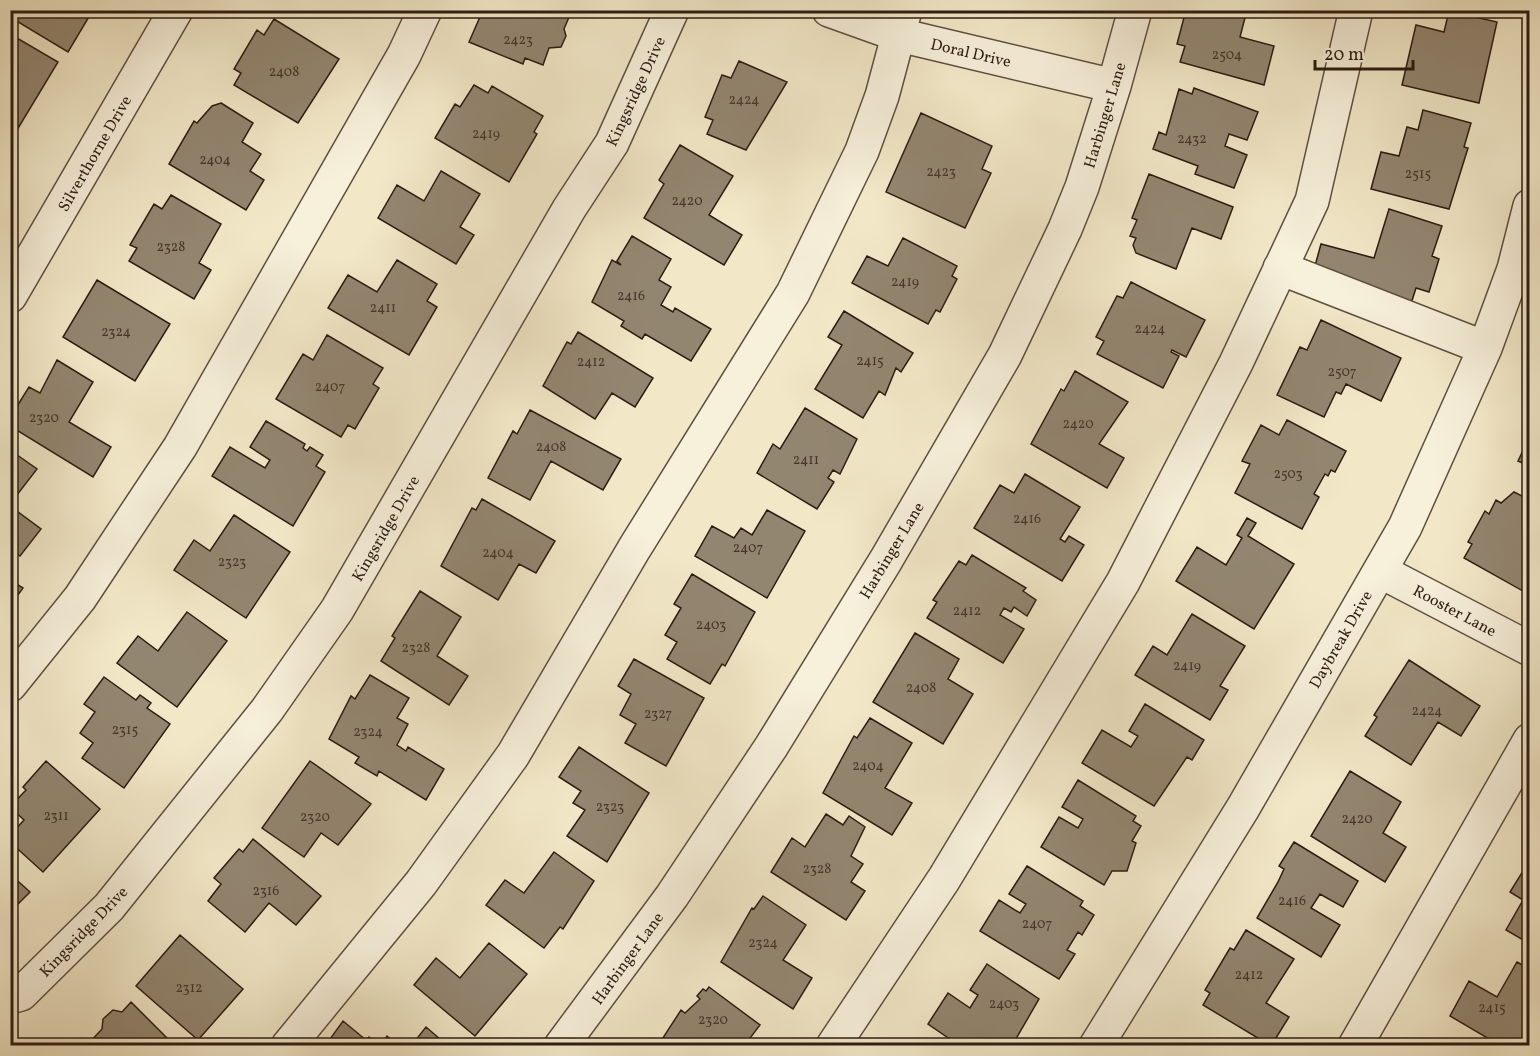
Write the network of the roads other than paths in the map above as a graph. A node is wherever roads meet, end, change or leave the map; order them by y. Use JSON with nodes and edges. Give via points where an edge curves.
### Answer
{"nodes":[{"id":1,"x":176,"y":10,"type":"edge"},
{"id":2,"x":425,"y":10,"type":"edge"},
{"id":3,"x":672,"y":10,"type":"edge"},
{"id":4,"x":829,"y":10,"type":"edge"},
{"id":5,"x":1135,"y":10,"type":"edge"},
{"id":6,"x":1356,"y":10,"type":"edge"},
{"id":7,"x":902,"y":22,"type":"edge"},
{"id":8,"x":1114,"y":86,"type":"junction"},
{"id":9,"x":1530,"y":206,"type":"edge"},
{"id":10,"x":1280,"y":268,"type":"junction"},
{"id":11,"x":10,"y":296,"type":"edge"},
{"id":12,"x":1485,"y":348,"type":"junction"},
{"id":13,"x":1380,"y":571,"type":"junction"},
{"id":14,"x":1530,"y":650,"type":"edge"},
{"id":15,"x":10,"y":685,"type":"edge"},
{"id":16,"x":1530,"y":740,"type":"edge"},
{"id":17,"x":16,"y":996,"type":"edge"},
{"id":18,"x":288,"y":1046,"type":"edge"},
{"id":19,"x":561,"y":1046,"type":"edge"},
{"id":20,"x":833,"y":1046,"type":"edge"},
{"id":21,"x":1096,"y":1046,"type":"edge"},
{"id":22,"x":1355,"y":1046,"type":"edge"}],
"edges":[{"from":1,"to":11,"type":"street","name":"Silverthorne Drive"},
{"from":2,"to":15,"type":"street","via":[[404,55],[180,447],[80,598]]},
{"from":3,"to":17,"type":"street","name":"Kingsridge Drive","via":[[612,143],[569,209],[337,610],[267,710],[109,907]]},
{"from":4,"to":7,"type":"street","name":"Doral Drive"},
{"from":5,"to":8,"type":"street","name":"Harbinger Lane"},
{"from":6,"to":10,"type":"street","via":[[1312,201]]},
{"from":7,"to":8,"type":"street","name":"Doral Drive"},
{"from":7,"to":18,"type":"street","via":[[862,151],[793,293],[634,549],[513,755],[421,883]]},
{"from":8,"to":19,"type":"street","name":"Harbinger Lane","via":[[1078,197],[1005,355],[886,560],[764,757],[672,896]]},
{"from":9,"to":12,"type":"street","name":"Daybreak Drive","via":[[1514,269]]},
{"from":10,"to":12,"type":"street"},
{"from":10,"to":20,"type":"street","via":[[1236,363],[1123,582],[944,879]]},
{"from":12,"to":13,"type":"street","name":"Daybreak Drive","via":[[1405,526]]},
{"from":13,"to":14,"type":"street","name":"Rooster Lane"},
{"from":13,"to":21,"type":"street","name":"Daybreak Drive","via":[[1236,819]]},
{"from":16,"to":22,"type":"street"}]}
